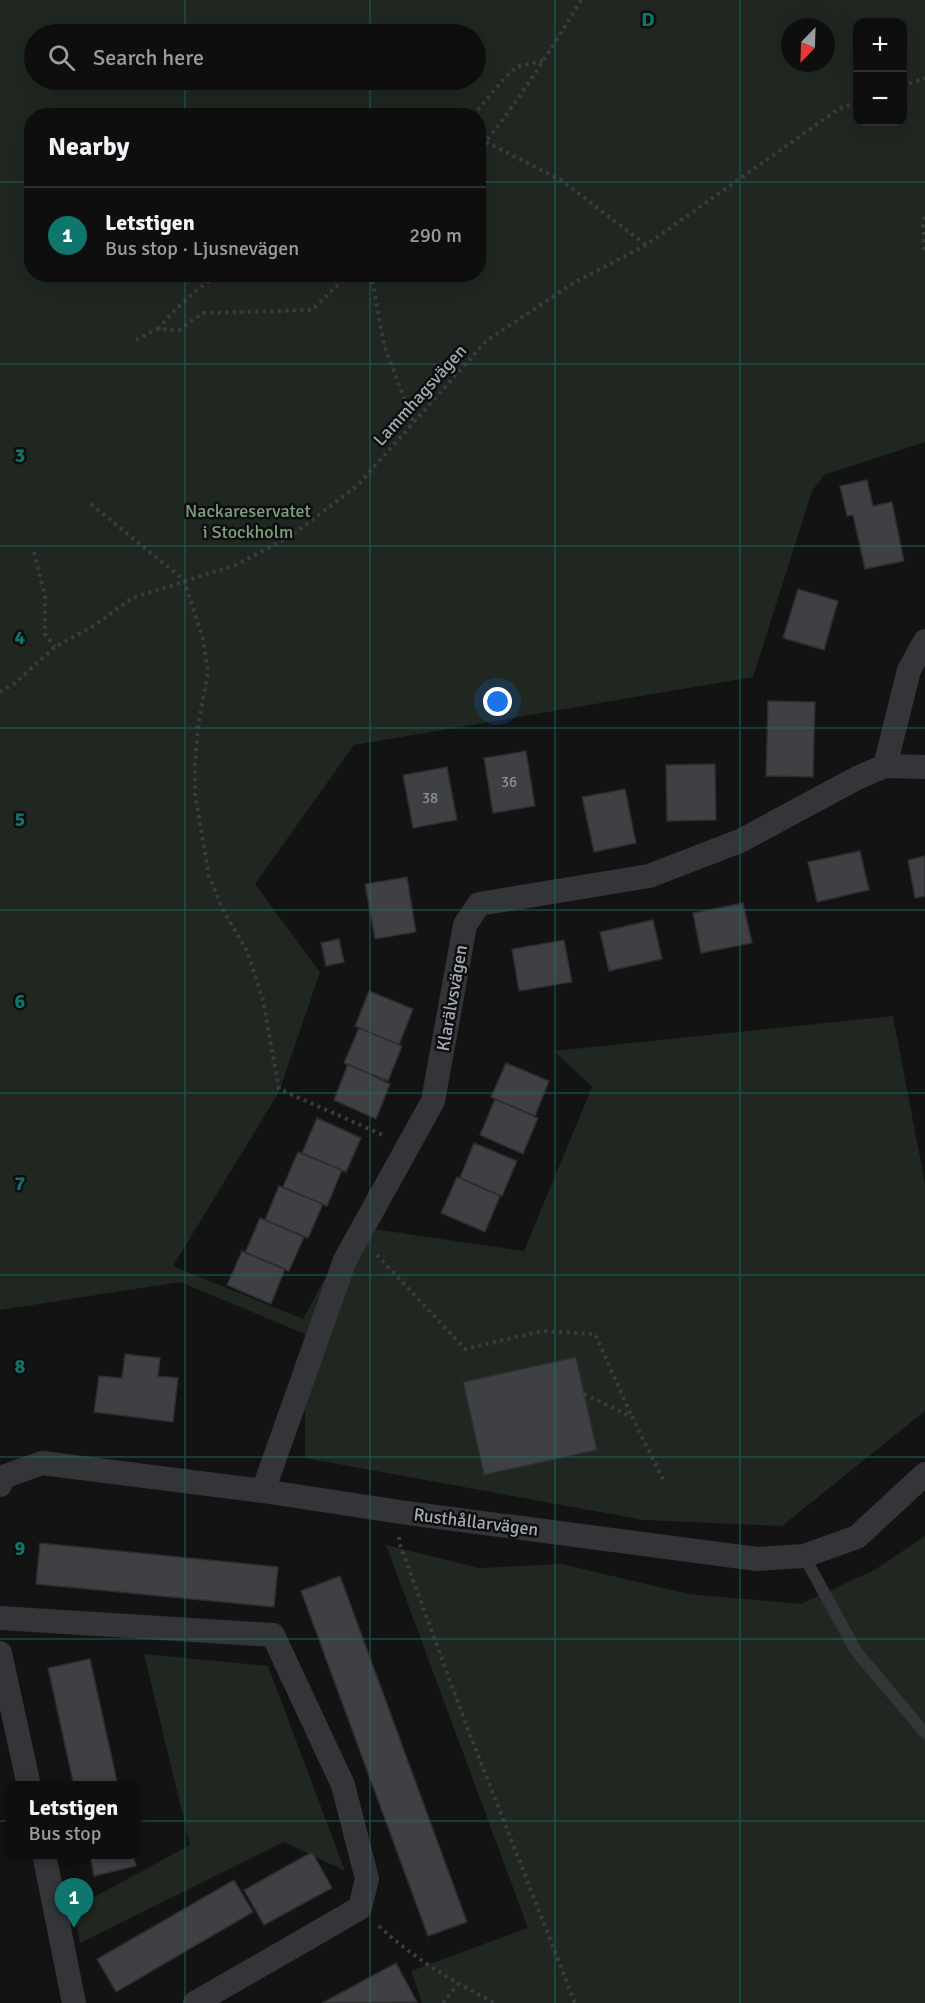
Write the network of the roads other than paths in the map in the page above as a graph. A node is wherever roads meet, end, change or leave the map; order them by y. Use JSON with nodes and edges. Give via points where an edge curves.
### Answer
{"nodes":[{"id":1,"x":925,"y":641,"type":"edge"},
{"id":2,"x":885,"y":766,"type":"junction"},
{"id":3,"x":925,"y":766,"type":"edge"},
{"id":4,"x":925,"y":1474,"type":"edge"},
{"id":5,"x":1,"y":1481,"type":"edge"},
{"id":6,"x":262,"y":1491,"type":"junction"},
{"id":7,"x":804,"y":1556,"type":"junction"},
{"id":8,"x":0,"y":1618,"type":"edge"},
{"id":9,"x":0,"y":1653,"type":"edge"},
{"id":10,"x":925,"y":1733,"type":"edge"},
{"id":11,"x":28,"y":1781,"type":"edge"},
{"id":12,"x":45,"y":1859,"type":"edge"},
{"id":13,"x":74,"y":2003,"type":"edge"},
{"id":14,"x":195,"y":2003,"type":"edge"}],
"edges":[{"from":1,"to":2,"type":"street","via":[[909,670]]},
{"from":2,"to":3,"type":"street","name":"Klarälvsvägen"},
{"from":2,"to":6,"type":"street","name":"Klarälvsvägen","via":[[740,841],[649,876],[479,904],[465,925],[433,1101],[345,1260]]},
{"from":4,"to":7,"type":"street","name":"Rusthållarvägen","via":[[857,1538]]},
{"from":5,"to":6,"type":"street","name":"Rusthållarvägen","via":[[42,1463]]},
{"from":6,"to":7,"type":"street","name":"Rusthållarvägen","via":[[757,1559]]},
{"from":7,"to":10,"type":"lane","via":[[856,1651]]},
{"from":8,"to":14,"type":"street","via":[[273,1635],[342,1785],[367,1879],[360,1908]]},
{"from":9,"to":11,"type":"street"},
{"from":12,"to":13,"type":"street"}]}
